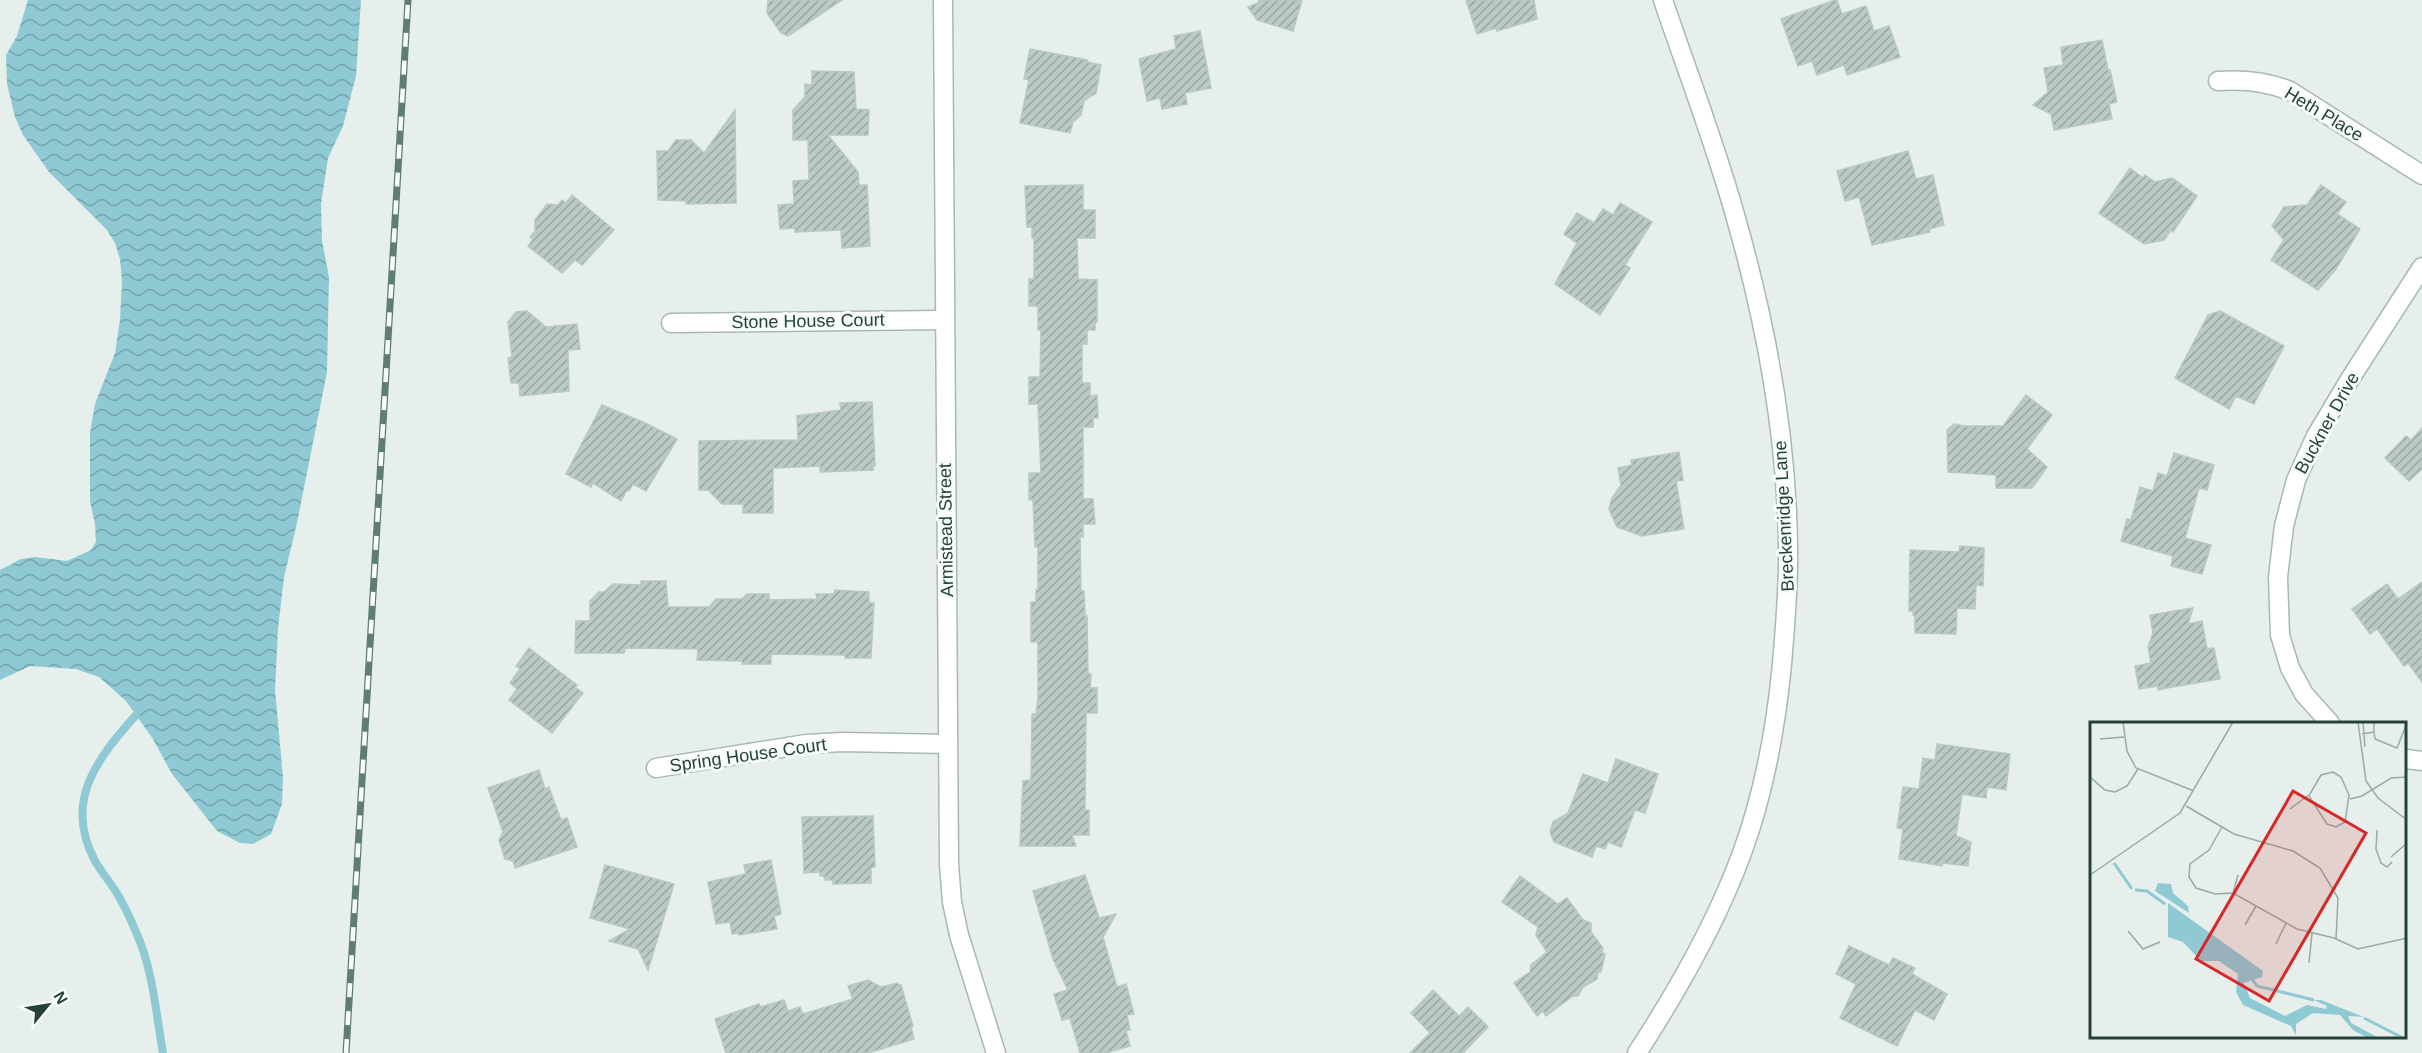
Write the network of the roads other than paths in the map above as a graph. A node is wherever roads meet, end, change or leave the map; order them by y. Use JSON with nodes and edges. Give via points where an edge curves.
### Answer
{"nodes":[{"id":1,"x":943,"y":0,"type":"edge"},
{"id":2,"x":1663,"y":0,"type":"edge"},
{"id":3,"x":2218,"y":81,"type":"dead end"},
{"id":4,"x":2422,"y":175,"type":"edge"},
{"id":5,"x":2422,"y":267,"type":"edge"},
{"id":6,"x":944,"y":320,"type":"junction"},
{"id":7,"x":671,"y":323,"type":"dead end"},
{"id":8,"x":2329,"y":722,"type":"edge"},
{"id":9,"x":948,"y":744,"type":"junction"},
{"id":10,"x":2407,"y":759,"type":"edge"},
{"id":11,"x":2422,"y":761,"type":"edge"},
{"id":12,"x":656,"y":768,"type":"dead end"},
{"id":13,"x":996,"y":1053,"type":"edge"},
{"id":14,"x":1637,"y":1053,"type":"edge"}],
"edges":[{"from":1,"to":6,"type":"street","name":"Armistead Street"},
{"from":2,"to":14,"type":"street","name":"Breckenridge Lane","via":[[1735,213],[1755,289],[1784,459],[1788,591],[1778,702],[1764,775],[1742,852],[1677,992]]},
{"from":3,"to":4,"type":"street","name":"Heth Place","via":[[2241,79],[2290,91]]},
{"from":5,"to":8,"type":"street","name":"Buckner Drive","via":[[2316,436],[2296,480],[2284,526],[2278,577],[2280,635],[2290,668],[2304,694]]},
{"from":6,"to":7,"type":"street","name":"Stone House Court"},
{"from":6,"to":9,"type":"street","name":"Armistead Street"},
{"from":9,"to":12,"type":"street","name":"Spring House Court","via":[[806,744]]},
{"from":9,"to":13,"type":"street","name":"Armistead Street","via":[[952,902]]},
{"from":10,"to":11,"type":"street"}]}
